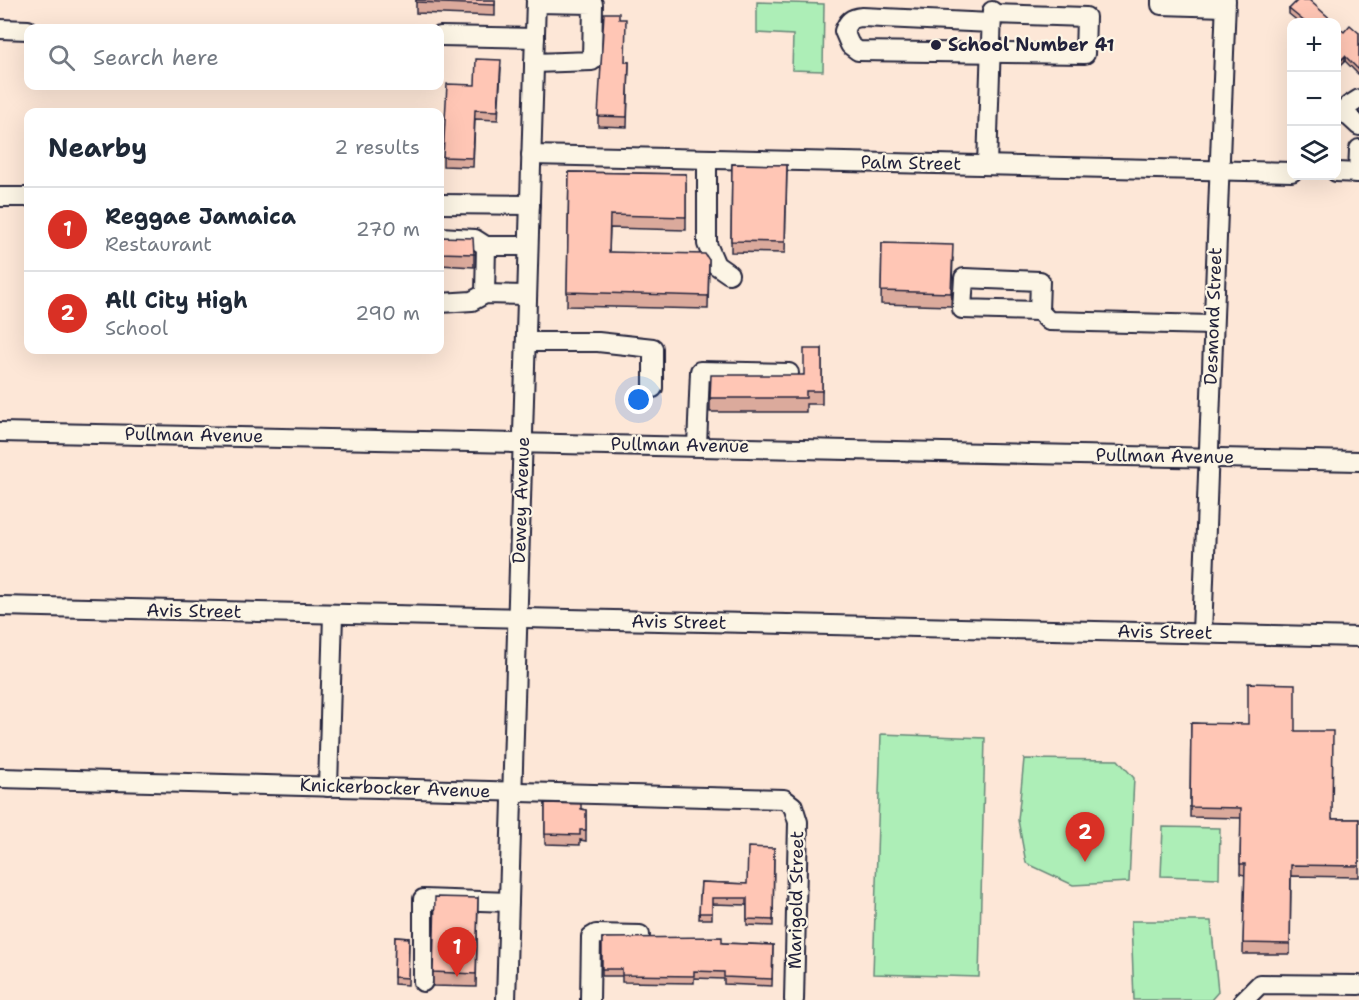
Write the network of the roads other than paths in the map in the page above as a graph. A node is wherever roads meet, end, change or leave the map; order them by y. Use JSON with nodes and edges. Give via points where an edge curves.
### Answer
{"nodes":[{"id":1,"x":1161,"y":0,"type":"edge"},
{"id":2,"x":536,"y":2,"type":"edge"},
{"id":3,"x":1226,"y":3,"type":"edge"},
{"id":4,"x":991,"y":14,"type":"junction"},
{"id":5,"x":0,"y":29,"type":"edge"},
{"id":6,"x":24,"y":30,"type":"edge"},
{"id":7,"x":444,"y":36,"type":"edge"},
{"id":8,"x":535,"y":38,"type":"junction"},
{"id":9,"x":991,"y":53,"type":"junction"},
{"id":10,"x":534,"y":63,"type":"junction"},
{"id":11,"x":1359,"y":99,"type":"edge"},
{"id":12,"x":1359,"y":126,"type":"edge"},
{"id":13,"x":1359,"y":149,"type":"edge"},
{"id":14,"x":531,"y":155,"type":"junction"},
{"id":15,"x":707,"y":159,"type":"junction"},
{"id":16,"x":987,"y":165,"type":"junction"},
{"id":17,"x":1218,"y":170,"type":"junction"},
{"id":18,"x":1287,"y":172,"type":"edge"},
{"id":19,"x":1341,"y":172,"type":"edge"},
{"id":20,"x":1358,"y":173,"type":"edge"},
{"id":21,"x":0,"y":197,"type":"edge"},
{"id":22,"x":24,"y":197,"type":"edge"},
{"id":23,"x":444,"y":204,"type":"edge"},
{"id":24,"x":530,"y":205,"type":"junction"},
{"id":25,"x":444,"y":237,"type":"edge"},
{"id":26,"x":486,"y":246,"type":"junction"},
{"id":27,"x":528,"y":246,"type":"junction"},
{"id":28,"x":729,"y":274,"type":"dead end"},
{"id":29,"x":485,"y":294,"type":"junction"},
{"id":30,"x":527,"y":295,"type":"junction"},
{"id":31,"x":444,"y":303,"type":"edge"},
{"id":32,"x":1039,"y":311,"type":"dead end"},
{"id":33,"x":1212,"y":325,"type":"junction"},
{"id":34,"x":526,"y":342,"type":"junction"},
{"id":35,"x":789,"y":373,"type":"edge"},
{"id":36,"x":653,"y":388,"type":"dead end"},
{"id":37,"x":0,"y":432,"type":"edge"},
{"id":38,"x":523,"y":442,"type":"junction"},
{"id":39,"x":697,"y":446,"type":"junction"},
{"id":40,"x":1208,"y":457,"type":"junction"},
{"id":41,"x":1359,"y":461,"type":"edge"},
{"id":42,"x":0,"y":606,"type":"edge"},
{"id":43,"x":333,"y":614,"type":"junction"},
{"id":44,"x":518,"y":619,"type":"junction"},
{"id":45,"x":1202,"y":633,"type":"junction"},
{"id":46,"x":1359,"y":637,"type":"edge"},
{"id":47,"x":0,"y":778,"type":"edge"},
{"id":48,"x":328,"y":787,"type":"junction"},
{"id":49,"x":512,"y":792,"type":"junction"},
{"id":50,"x":789,"y":802,"type":"joint"},
{"id":51,"x":509,"y":902,"type":"junction"},
{"id":52,"x":640,"y":935,"type":"edge"},
{"id":53,"x":423,"y":982,"type":"dead end"},
{"id":54,"x":1359,"y":985,"type":"edge"},
{"id":55,"x":506,"y":1000,"type":"edge"},
{"id":56,"x":590,"y":1000,"type":"edge"},
{"id":57,"x":794,"y":1000,"type":"edge"},
{"id":58,"x":1244,"y":1000,"type":"edge"}],
"edges":[{"from":1,"to":3,"type":"street","via":[[1161,5]]},
{"from":2,"to":8,"type":"street","name":"Dewey Avenue"},
{"from":2,"to":10,"type":"street","via":[[593,4],[592,61]]},
{"from":3,"to":17,"type":"street","name":"Desmond Street"},
{"from":4,"to":9,"type":"street"},
{"from":4,"to":9,"type":"street","via":[[1086,17],[1085,54]]},
{"from":4,"to":9,"type":"street","via":[[853,18],[844,31],[850,45],[858,51]]},
{"from":5,"to":6,"type":"street"},
{"from":7,"to":8,"type":"street"},
{"from":8,"to":10,"type":"street","name":"Dewey Avenue"},
{"from":9,"to":16,"type":"street"},
{"from":10,"to":14,"type":"street","name":"Dewey Avenue"},
{"from":11,"to":12,"type":"street","via":[[1348,106],[1346,114]]},
{"from":13,"to":20,"type":"street"},
{"from":14,"to":15,"type":"street","name":"Palm Street"},
{"from":14,"to":24,"type":"street","name":"Dewey Avenue"},
{"from":15,"to":16,"type":"street","name":"Palm Street"},
{"from":15,"to":28,"type":"street","via":[[707,244],[716,265]]},
{"from":16,"to":17,"type":"street","name":"Palm Street"},
{"from":17,"to":18,"type":"street","name":"Palm Street"},
{"from":17,"to":33,"type":"street","name":"Desmond Street"},
{"from":19,"to":20,"type":"street"},
{"from":21,"to":22,"type":"street"},
{"from":23,"to":24,"type":"street"},
{"from":24,"to":27,"type":"street","name":"Dewey Avenue"},
{"from":25,"to":26,"type":"street","via":[[475,239]]},
{"from":26,"to":27,"type":"street"},
{"from":26,"to":29,"type":"street"},
{"from":27,"to":30,"type":"street","name":"Dewey Avenue"},
{"from":29,"to":30,"type":"street"},
{"from":29,"to":31,"type":"street","via":[[472,301]]},
{"from":30,"to":34,"type":"street","name":"Dewey Avenue"},
{"from":32,"to":33,"type":"street","via":[[1049,321]]},
{"from":33,"to":40,"type":"street","name":"Desmond Street"},
{"from":34,"to":36,"type":"street","via":[[598,342],[653,348]]},
{"from":34,"to":38,"type":"street","name":"Dewey Avenue"},
{"from":35,"to":39,"type":"street","via":[[700,371]]},
{"from":37,"to":38,"type":"street","name":"Pullman Avenue"},
{"from":38,"to":39,"type":"street","name":"Pullman Avenue"},
{"from":38,"to":44,"type":"street","name":"Dewey Avenue"},
{"from":39,"to":40,"type":"street","name":"Pullman Avenue"},
{"from":40,"to":41,"type":"street","name":"Pullman Avenue"},
{"from":40,"to":45,"type":"street","name":"Desmond Street"},
{"from":42,"to":43,"type":"street","name":"Avis Street"},
{"from":43,"to":44,"type":"street","name":"Avis Street"},
{"from":43,"to":48,"type":"street"},
{"from":44,"to":45,"type":"street","name":"Avis Street"},
{"from":44,"to":49,"type":"street","name":"Dewey Avenue"},
{"from":45,"to":46,"type":"street","name":"Avis Street"},
{"from":47,"to":48,"type":"street","name":"Knickerbocker Avenue"},
{"from":48,"to":49,"type":"street","name":"Knickerbocker Avenue"},
{"from":49,"to":50,"type":"street","name":"Knickerbocker Avenue","via":[[778,798]]},
{"from":49,"to":51,"type":"street","name":"Dewey Avenue"},
{"from":50,"to":57,"type":"street","name":"Marigold Street","via":[[796,810],[798,822]]},
{"from":51,"to":53,"type":"street","via":[[423,899]]},
{"from":51,"to":55,"type":"street","name":"Dewey Avenue"},
{"from":52,"to":56,"type":"street","via":[[591,937]]},
{"from":54,"to":58,"type":"street","via":[[1260,984]]}]}
